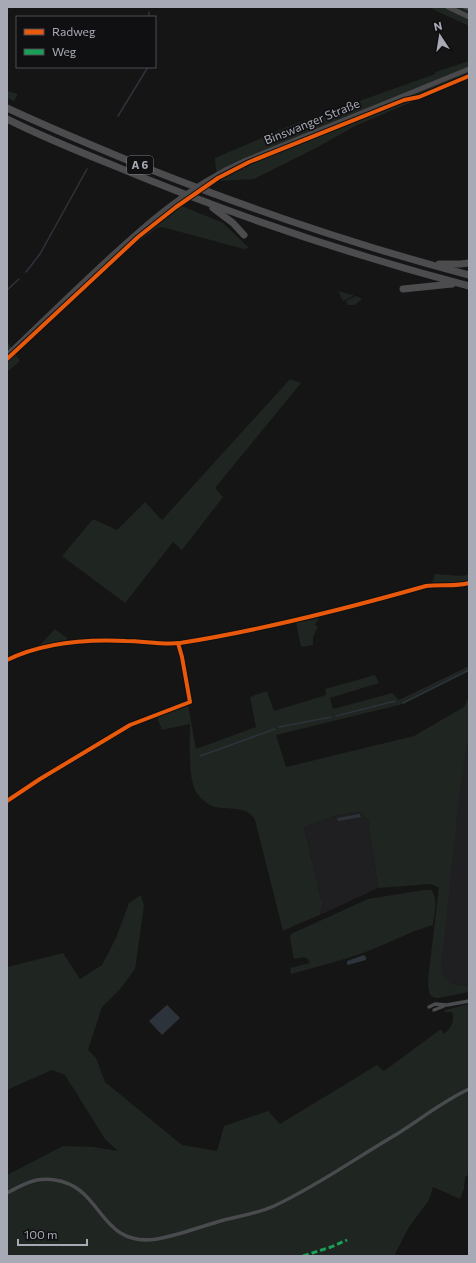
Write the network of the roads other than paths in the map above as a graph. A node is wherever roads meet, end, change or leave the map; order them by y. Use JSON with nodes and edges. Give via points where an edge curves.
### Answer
{"nodes":[{"id":1,"x":448,"y":7,"type":"edge"},
{"id":2,"x":464,"y":7,"type":"edge"},
{"id":3,"x":469,"y":9,"type":"edge"},
{"id":4,"x":469,"y":17,"type":"edge"},
{"id":5,"x":469,"y":69,"type":"edge"},
{"id":6,"x":7,"y":108,"type":"edge"},
{"id":7,"x":7,"y":119,"type":"edge"},
{"id":8,"x":207,"y":203,"type":"junction"},
{"id":9,"x":244,"y":235,"type":"dead end"},
{"id":10,"x":469,"y":263,"type":"edge"},
{"id":11,"x":427,"y":264,"type":"junction"},
{"id":12,"x":469,"y":275,"type":"edge"},
{"id":13,"x":458,"y":283,"type":"junction"},
{"id":14,"x":469,"y":286,"type":"edge"},
{"id":15,"x":403,"y":289,"type":"dead end"},
{"id":16,"x":7,"y":355,"type":"edge"},
{"id":17,"x":469,"y":1001,"type":"edge"},
{"id":18,"x":447,"y":1005,"type":"junction"},
{"id":19,"x":429,"y":1007,"type":"dead end"},
{"id":20,"x":434,"y":1010,"type":"dead end"},
{"id":21,"x":469,"y":1089,"type":"edge"},
{"id":22,"x":7,"y":1193,"type":"edge"}],
"edges":[{"from":1,"to":4,"type":"main road"},
{"from":2,"to":3,"type":"street"},
{"from":5,"to":16,"type":"main road","name":"Binswanger Straße","via":[[212,176],[170,204],[135,234]]},
{"from":6,"to":11,"type":"highway","number":"A 6","via":[[210,193],[276,217]]},
{"from":7,"to":8,"type":"highway","number":"A 6","via":[[78,151]]},
{"from":8,"to":9,"type":"highway"},
{"from":8,"to":13,"type":"highway","number":"A 6","via":[[320,242]]},
{"from":10,"to":11,"type":"highway"},
{"from":11,"to":12,"type":"highway","number":"A 6"},
{"from":13,"to":14,"type":"highway","number":"A 6"},
{"from":13,"to":15,"type":"highway"},
{"from":17,"to":18,"type":"street"},
{"from":18,"to":19,"type":"street","via":[[435,1004]]},
{"from":18,"to":20,"type":"street"},
{"from":21,"to":22,"type":"street","via":[[272,1207],[164,1237],[128,1237],[110,1226],[81,1190],[63,1181],[39,1179]]}]}
